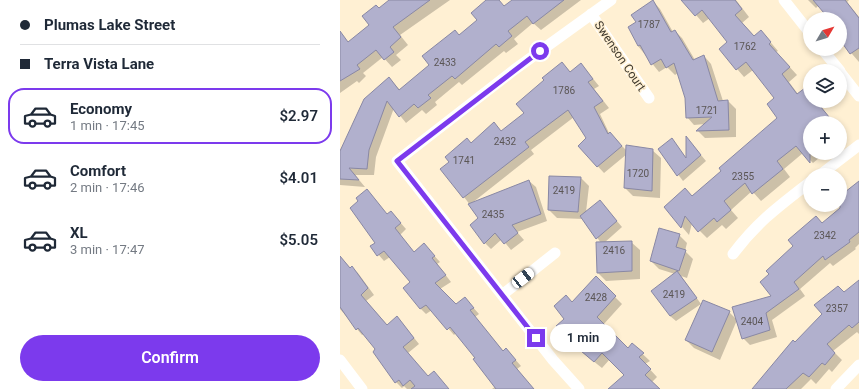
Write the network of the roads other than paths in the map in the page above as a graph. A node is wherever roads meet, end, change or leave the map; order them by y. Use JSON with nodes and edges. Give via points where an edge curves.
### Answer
{"nodes":[{"id":1,"x":611,"y":0,"type":"edge"},
{"id":2,"x":784,"y":0,"type":"edge"},
{"id":3,"x":591,"y":14,"type":"junction"},
{"id":4,"x":803,"y":24,"type":"edge"},
{"id":5,"x":828,"y":56,"type":"edge"},
{"id":6,"x":834,"y":64,"type":"edge"},
{"id":7,"x":847,"y":80,"type":"edge"},
{"id":8,"x":859,"y":96,"type":"edge"},
{"id":9,"x":649,"y":98,"type":"dead end"},
{"id":10,"x":859,"y":144,"type":"edge"},
{"id":11,"x":829,"y":168,"type":"edge"},
{"id":12,"x":803,"y":187,"type":"edge"},
{"id":13,"x":555,"y":253,"type":"dead end"},
{"id":14,"x":733,"y":254,"type":"dead end"},
{"id":15,"x":502,"y":295,"type":"junction"},
{"id":16,"x":340,"y":360,"type":"edge"},
{"id":17,"x":859,"y":365,"type":"edge"},
{"id":18,"x":362,"y":389,"type":"edge"},
{"id":19,"x":579,"y":389,"type":"edge"},
{"id":20,"x":836,"y":389,"type":"edge"}],
"edges":[{"from":1,"to":3,"type":"street"},
{"from":2,"to":4,"type":"street"},
{"from":3,"to":9,"type":"street","name":"Swenson Court"},
{"from":3,"to":15,"type":"street","via":[[397,161]]},
{"from":5,"to":6,"type":"street"},
{"from":7,"to":8,"type":"street"},
{"from":10,"to":11,"type":"street"},
{"from":12,"to":14,"type":"street","via":[[749,232]]},
{"from":13,"to":15,"type":"street"},
{"from":15,"to":19,"type":"street"},
{"from":16,"to":18,"type":"street"},
{"from":17,"to":20,"type":"street"}]}
